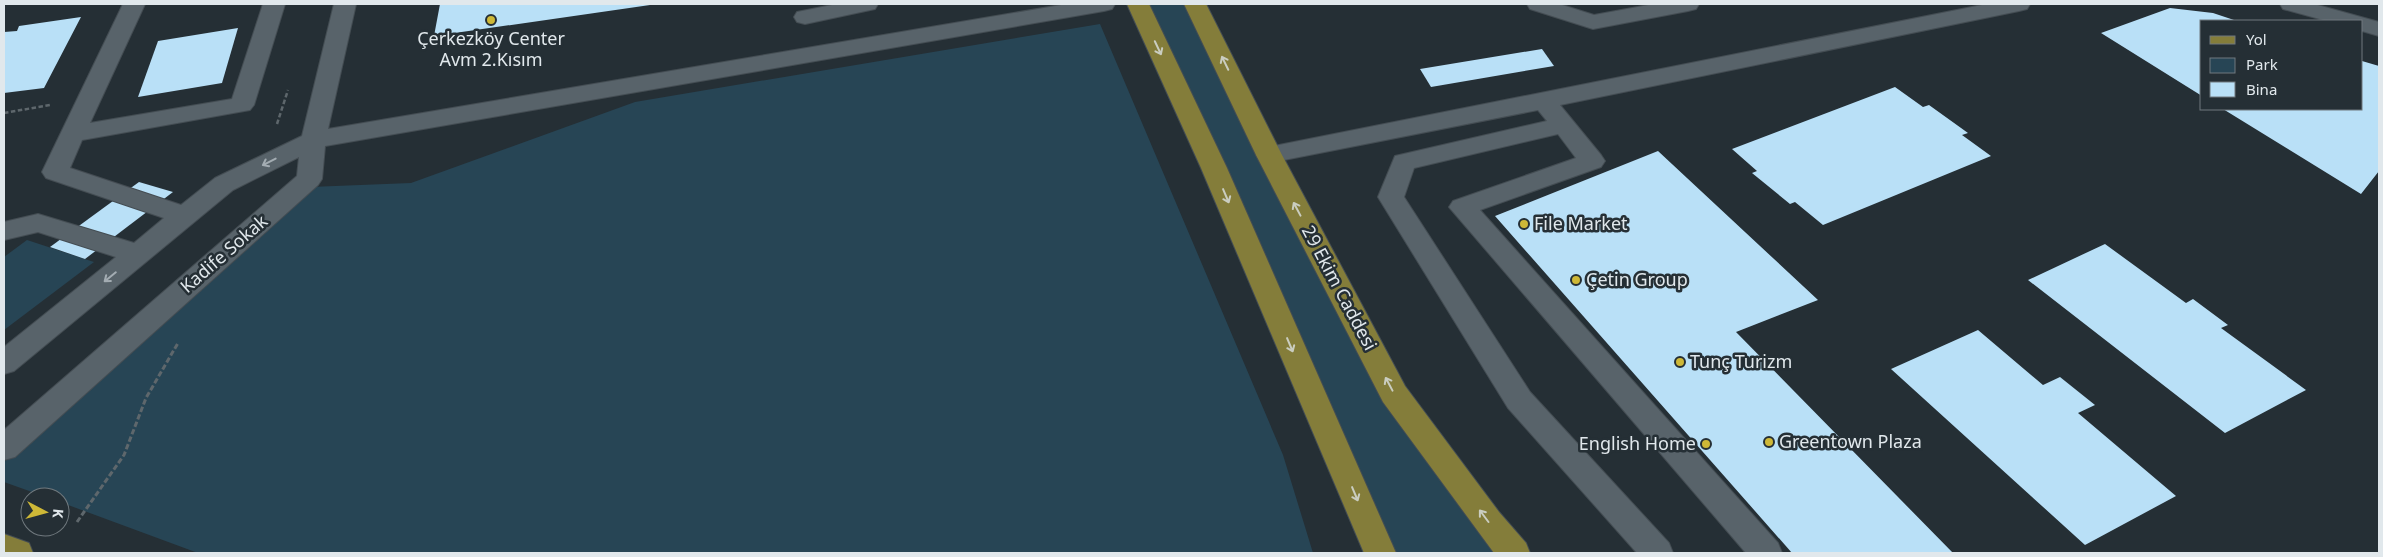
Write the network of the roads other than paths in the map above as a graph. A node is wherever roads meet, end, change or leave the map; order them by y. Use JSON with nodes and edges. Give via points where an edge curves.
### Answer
{"nodes":[{"id":1,"x":134,"y":4,"type":"edge"},
{"id":2,"x":274,"y":4,"type":"edge"},
{"id":3,"x":345,"y":4,"type":"edge"},
{"id":4,"x":867,"y":4,"type":"edge"},
{"id":5,"x":1104,"y":4,"type":"edge"},
{"id":6,"x":1138,"y":4,"type":"edge"},
{"id":7,"x":1195,"y":4,"type":"edge"},
{"id":8,"x":1538,"y":4,"type":"edge"},
{"id":9,"x":1688,"y":4,"type":"edge"},
{"id":10,"x":2019,"y":4,"type":"edge"},
{"id":11,"x":2290,"y":4,"type":"edge"},
{"id":12,"x":805,"y":17,"type":"dead end"},
{"id":13,"x":2347,"y":20,"type":"edge"},
{"id":14,"x":2363,"y":24,"type":"edge"},
{"id":15,"x":2379,"y":29,"type":"edge"},
{"id":16,"x":1544,"y":101,"type":"junction"},
{"id":17,"x":1564,"y":126,"type":"junction"},
{"id":18,"x":73,"y":134,"type":"junction"},
{"id":19,"x":312,"y":140,"type":"junction"},
{"id":20,"x":1269,"y":155,"type":"junction"},
{"id":21,"x":177,"y":214,"type":"junction"},
{"id":22,"x":4,"y":231,"type":"edge"},
{"id":23,"x":138,"y":254,"type":"junction"},
{"id":24,"x":4,"y":362,"type":"edge"},
{"id":25,"x":4,"y":448,"type":"edge"},
{"id":26,"x":4,"y":548,"type":"edge"},
{"id":27,"x":17,"y":553,"type":"edge"},
{"id":28,"x":1380,"y":553,"type":"edge"},
{"id":29,"x":1514,"y":553,"type":"edge"},
{"id":30,"x":1657,"y":553,"type":"edge"},
{"id":31,"x":1766,"y":553,"type":"edge"}],
"edges":[{"from":1,"to":18,"type":"street"},
{"from":2,"to":18,"type":"street","via":[[242,105]]},
{"from":3,"to":19,"type":"street","name":"Kadife Sokak"},
{"from":4,"to":12,"type":"street"},
{"from":5,"to":19,"type":"street"},
{"from":6,"to":28,"type":"main road","one_way":true,"via":[[1218,177]]},
{"from":20,"to":7,"type":"main road","name":"29 Ekim Caddesi","one_way":true},
{"from":8,"to":9,"type":"street","via":[[1593,22]]},
{"from":10,"to":16,"type":"street"},
{"from":11,"to":13,"type":"street"},
{"from":14,"to":15,"type":"street"},
{"from":16,"to":17,"type":"street"},
{"from":16,"to":20,"type":"street"},
{"from":17,"to":30,"type":"street","via":[[1404,162],[1392,197],[1520,400]]},
{"from":17,"to":31,"type":"street","via":[[1592,160],[1462,207]]},
{"from":18,"to":21,"type":"street","via":[[55,172]]},
{"from":19,"to":21,"type":"street","one_way":true,"via":[[224,184]]},
{"from":19,"to":25,"type":"street","name":"Kadife Sokak","via":[[310,179]]},
{"from":29,"to":20,"type":"main road","name":"29 Ekim Caddesi","one_way":true,"via":[[1394,394]]},
{"from":21,"to":23,"type":"street"},
{"from":22,"to":23,"type":"street","via":[[38,223]]},
{"from":23,"to":24,"type":"street","one_way":true},
{"from":26,"to":27,"type":"main road"}]}
